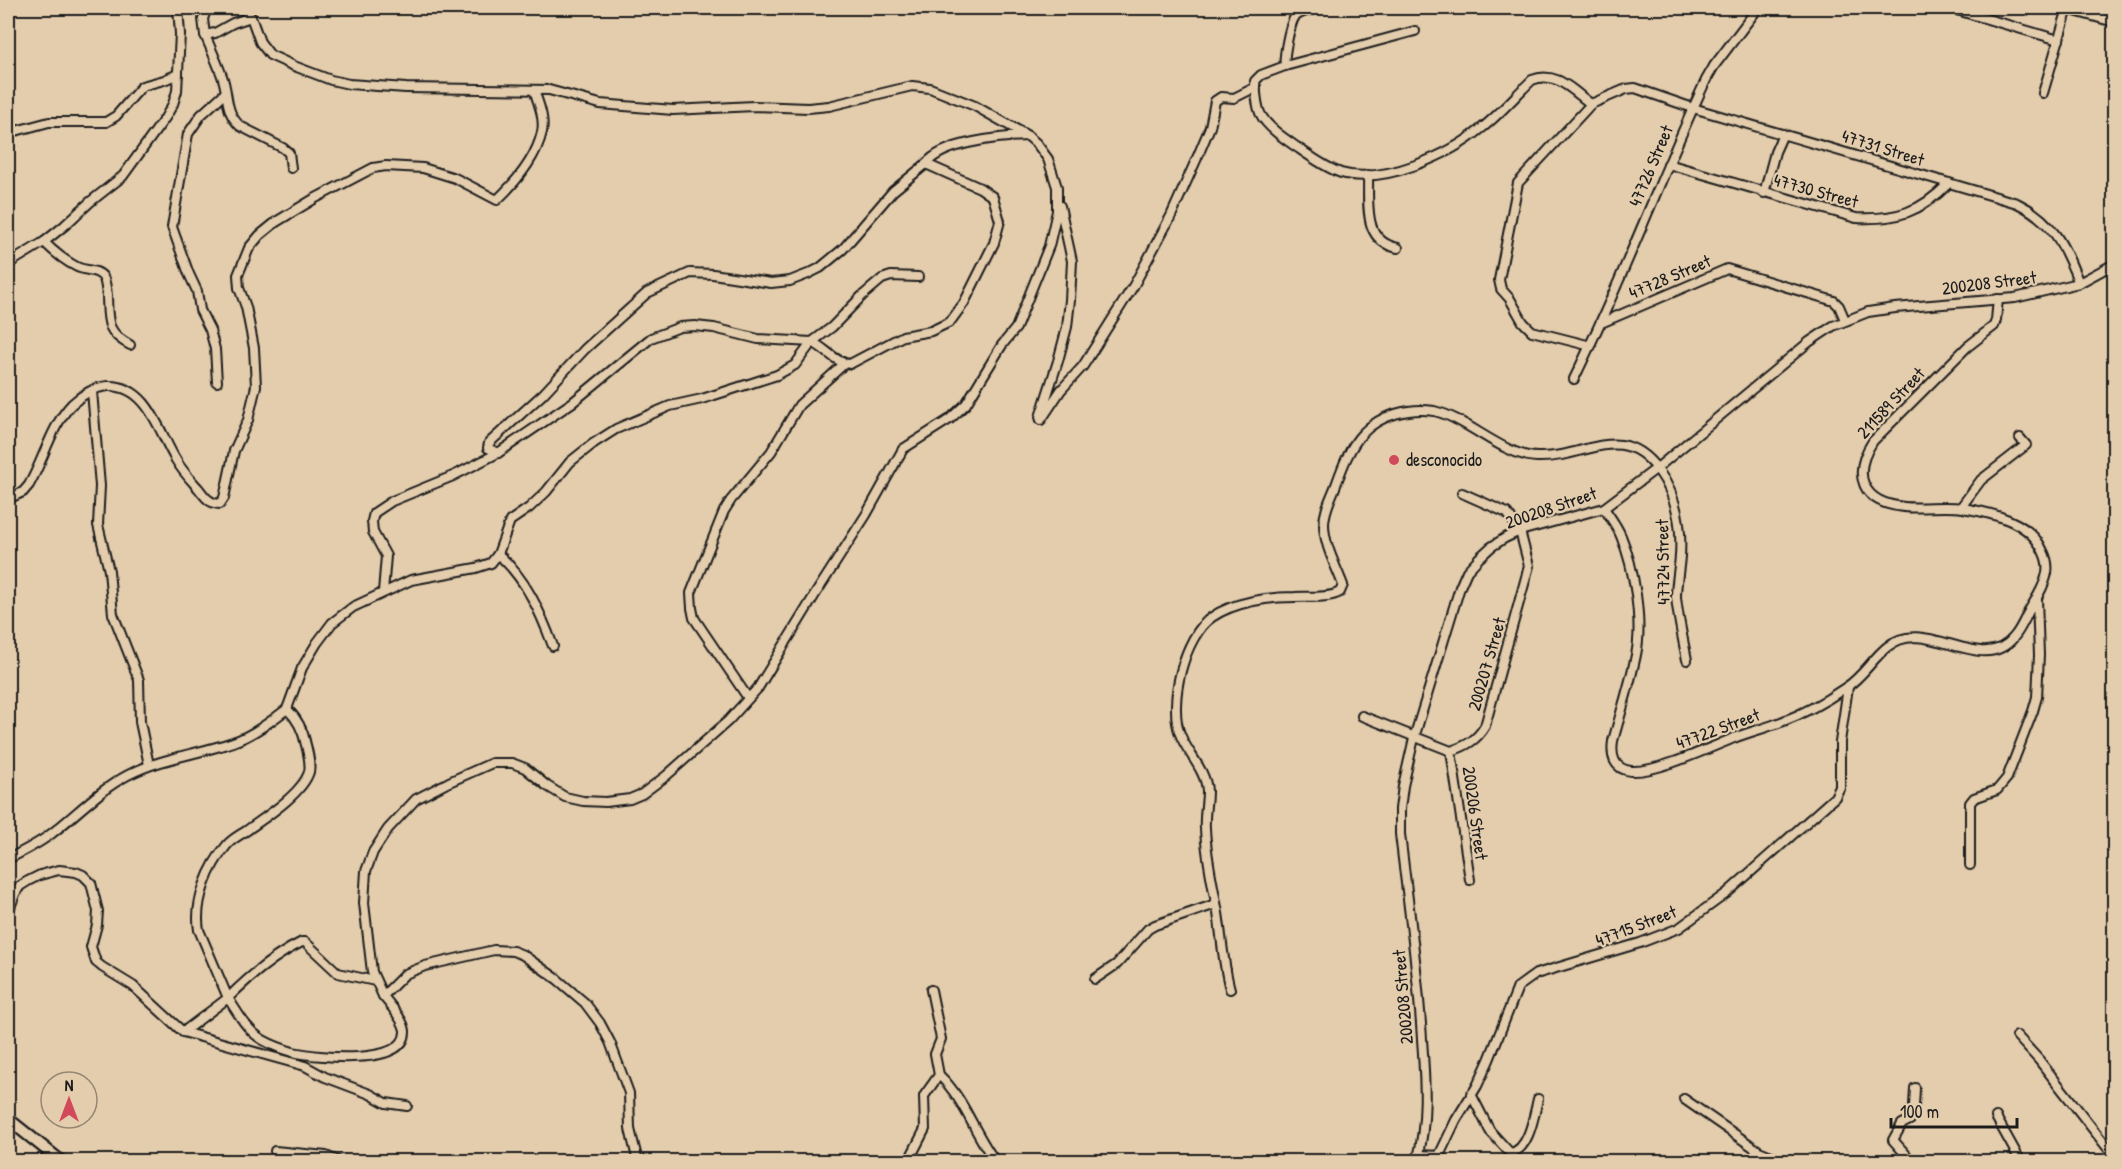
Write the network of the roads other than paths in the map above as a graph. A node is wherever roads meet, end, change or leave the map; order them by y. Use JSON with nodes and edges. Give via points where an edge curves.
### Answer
{"nodes":[{"id":1,"x":178,"y":8,"type":"edge"},
{"id":2,"x":207,"y":8,"type":"edge"},
{"id":3,"x":242,"y":8,"type":"edge"},
{"id":4,"x":1319,"y":8,"type":"edge"},
{"id":5,"x":1758,"y":8,"type":"edge"},
{"id":6,"x":1950,"y":8,"type":"edge"},
{"id":7,"x":2067,"y":8,"type":"edge"},
{"id":8,"x":251,"y":17,"type":"junction"},
{"id":9,"x":2115,"y":22,"type":"edge"},
{"id":10,"x":1415,"y":31,"type":"dead end"},
{"id":11,"x":205,"y":35,"type":"junction"},
{"id":12,"x":2059,"y":40,"type":"junction"},
{"id":13,"x":1285,"y":66,"type":"junction"},
{"id":14,"x":178,"y":68,"type":"junction"},
{"id":15,"x":1251,"y":89,"type":"junction"},
{"id":16,"x":534,"y":90,"type":"junction"},
{"id":17,"x":225,"y":93,"type":"junction"},
{"id":18,"x":2043,"y":93,"type":"dead end"},
{"id":19,"x":1591,"y":104,"type":"junction"},
{"id":20,"x":1693,"y":108,"type":"junction"},
{"id":21,"x":8,"y":133,"type":"edge"},
{"id":22,"x":1784,"y":134,"type":"junction"},
{"id":23,"x":1028,"y":136,"type":"junction"},
{"id":24,"x":926,"y":164,"type":"junction"},
{"id":25,"x":1668,"y":164,"type":"junction"},
{"id":26,"x":291,"y":168,"type":"dead end"},
{"id":27,"x":1368,"y":175,"type":"junction"},
{"id":28,"x":1949,"y":183,"type":"junction"},
{"id":29,"x":1764,"y":193,"type":"junction"},
{"id":30,"x":1059,"y":198,"type":"junction"},
{"id":31,"x":44,"y":242,"type":"junction"},
{"id":32,"x":1398,"y":248,"type":"dead end"},
{"id":33,"x":8,"y":264,"type":"edge"},
{"id":34,"x":2115,"y":264,"type":"edge"},
{"id":35,"x":918,"y":277,"type":"dead end"},
{"id":36,"x":8,"y":279,"type":"edge"},
{"id":37,"x":2079,"y":283,"type":"junction"},
{"id":38,"x":1998,"y":299,"type":"junction"},
{"id":39,"x":1845,"y":320,"type":"junction"},
{"id":40,"x":1601,"y":323,"type":"junction"},
{"id":41,"x":812,"y":342,"type":"junction"},
{"id":42,"x":130,"y":345,"type":"dead end"},
{"id":43,"x":1591,"y":346,"type":"junction"},
{"id":44,"x":844,"y":364,"type":"junction"},
{"id":45,"x":1574,"y":379,"type":"dead end"},
{"id":46,"x":217,"y":382,"type":"dead end"},
{"id":47,"x":92,"y":391,"type":"junction"},
{"id":48,"x":2020,"y":438,"type":"dead end"},
{"id":49,"x":498,"y":453,"type":"junction"},
{"id":50,"x":1657,"y":468,"type":"junction"},
{"id":51,"x":1462,"y":493,"type":"dead end"},
{"id":52,"x":8,"y":499,"type":"edge"},
{"id":53,"x":1960,"y":507,"type":"junction"},
{"id":54,"x":1604,"y":508,"type":"junction"},
{"id":55,"x":1520,"y":531,"type":"junction"},
{"id":56,"x":498,"y":554,"type":"junction"},
{"id":57,"x":383,"y":592,"type":"junction"},
{"id":58,"x":2039,"y":595,"type":"junction"},
{"id":59,"x":553,"y":646,"type":"dead end"},
{"id":60,"x":1687,"y":660,"type":"dead end"},
{"id":61,"x":1848,"y":687,"type":"junction"},
{"id":62,"x":748,"y":698,"type":"junction"},
{"id":63,"x":287,"y":709,"type":"junction"},
{"id":64,"x":1362,"y":716,"type":"dead end"},
{"id":65,"x":1414,"y":738,"type":"junction"},
{"id":66,"x":1451,"y":751,"type":"junction"},
{"id":67,"x":150,"y":765,"type":"junction"},
{"id":68,"x":8,"y":860,"type":"edge"},
{"id":69,"x":1970,"y":865,"type":"dead end"},
{"id":70,"x":1470,"y":880,"type":"dead end"},
{"id":71,"x":1216,"y":904,"type":"junction"},
{"id":72,"x":8,"y":913,"type":"edge"},
{"id":73,"x":1095,"y":979,"type":"dead end"},
{"id":74,"x":375,"y":981,"type":"junction"},
{"id":75,"x":1230,"y":989,"type":"dead end"},
{"id":76,"x":932,"y":990,"type":"dead end"},
{"id":77,"x":383,"y":996,"type":"junction"},
{"id":78,"x":228,"y":998,"type":"junction"},
{"id":79,"x":183,"y":1032,"type":"junction"},
{"id":80,"x":2017,"y":1036,"type":"dead end"},
{"id":81,"x":939,"y":1075,"type":"junction"},
{"id":82,"x":1915,"y":1088,"type":"dead end"},
{"id":83,"x":1471,"y":1095,"type":"junction"},
{"id":84,"x":1538,"y":1099,"type":"dead end"},
{"id":85,"x":1683,"y":1099,"type":"dead end"},
{"id":86,"x":407,"y":1106,"type":"dead end"},
{"id":87,"x":1996,"y":1117,"type":"dead end"},
{"id":88,"x":8,"y":1119,"type":"edge"},
{"id":89,"x":275,"y":1151,"type":"dead end"},
{"id":90,"x":2115,"y":1156,"type":"edge"},
{"id":91,"x":1418,"y":1158,"type":"edge"},
{"id":92,"x":1438,"y":1159,"type":"edge"},
{"id":93,"x":62,"y":1161,"type":"edge"},
{"id":94,"x":340,"y":1161,"type":"edge"},
{"id":95,"x":638,"y":1161,"type":"edge"},
{"id":96,"x":908,"y":1161,"type":"edge"},
{"id":97,"x":996,"y":1161,"type":"edge"},
{"id":98,"x":1786,"y":1161,"type":"edge"},
{"id":99,"x":1909,"y":1161,"type":"edge"},
{"id":100,"x":2021,"y":1161,"type":"edge"}],
"edges":[{"from":1,"to":14,"type":"street"},
{"from":2,"to":11,"type":"street","via":[[203,19]]},
{"from":3,"to":8,"type":"street"},
{"from":4,"to":13,"type":"street","via":[[1297,15],[1291,22]]},
{"from":5,"to":20,"type":"street","name":"47726 Street","via":[[1714,66]]},
{"from":6,"to":12,"type":"street"},
{"from":7,"to":9,"type":"street"},
{"from":7,"to":12,"type":"street"},
{"from":8,"to":11,"type":"street"},
{"from":8,"to":16,"type":"street","via":[[260,42],[270,55],[331,80],[375,86]]},
{"from":10,"to":13,"type":"street"},
{"from":11,"to":17,"type":"street","via":[[222,75]]},
{"from":12,"to":18,"type":"street"},
{"from":13,"to":15,"type":"street","via":[[1261,75]]},
{"from":14,"to":21,"type":"street","via":[[178,74],[142,86],[106,122],[49,122]]},
{"from":14,"to":31,"type":"street","via":[[173,104],[123,176]]},
{"from":15,"to":27,"type":"street","via":[[1261,115],[1294,145],[1341,173]]},
{"from":15,"to":30,"type":"street","via":[[1215,102],[1197,158],[1134,285],[1083,366],[1041,420],[1067,327],[1072,269]]},
{"from":16,"to":23,"type":"street","via":[[549,90],[600,104],[673,110],[808,108],[918,86],[930,87],[975,106]]},
{"from":16,"to":47,"type":"street","via":[[541,110],[542,131],[525,168],[497,200],[455,178],[423,168],[373,168],[276,222],[249,248],[238,275],[254,348],[256,386],[220,504],[210,502],[176,462],[150,411],[138,397],[117,387]]},
{"from":17,"to":26,"type":"street","via":[[235,121],[289,153]]},
{"from":17,"to":46,"type":"street","via":[[201,115],[188,134],[172,227],[210,330]]},
{"from":19,"to":20,"type":"street","name":"47731 Street","via":[[1626,89],[1641,90]]},
{"from":19,"to":27,"type":"street","via":[[1554,78],[1537,78],[1482,128],[1449,151],[1398,171]]},
{"from":19,"to":43,"type":"street","via":[[1521,178],[1499,280],[1501,289],[1532,331]]},
{"from":20,"to":22,"type":"street","name":"47731 Street"},
{"from":20,"to":25,"type":"street","name":"47726 Street"},
{"from":22,"to":28,"type":"street","name":"47731 Street"},
{"from":22,"to":29,"type":"street"},
{"from":23,"to":24,"type":"street","via":[[977,141],[938,153]]},
{"from":23,"to":30,"type":"street","via":[[1048,159]]},
{"from":24,"to":44,"type":"street","via":[[993,197],[1000,221],[994,243],[950,322],[931,331],[903,336],[861,360]]},
{"from":24,"to":49,"type":"street","via":[[893,191],[843,249],[808,274],[771,283],[690,273],[647,293],[489,443],[488,448]]},
{"from":25,"to":29,"type":"street","name":"47730 Street"},
{"from":25,"to":40,"type":"street","name":"47726 Street"},
{"from":27,"to":32,"type":"street","via":[[1372,231],[1386,246]]},
{"from":28,"to":29,"type":"street","name":"47730 Street","via":[[1922,206],[1888,218],[1856,218]]},
{"from":28,"to":37,"type":"street","name":"47731 Street","via":[[2001,196],[2031,210],[2057,235]]},
{"from":30,"to":62,"type":"street","via":[[1049,246],[1016,328],[966,404],[951,419],[903,449],[866,515]]},
{"from":31,"to":33,"type":"street"},
{"from":31,"to":42,"type":"street","via":[[78,268],[102,276],[108,325],[116,338]]},
{"from":33,"to":36,"type":"street"},
{"from":34,"to":37,"type":"street","name":"200208 Street"},
{"from":35,"to":41,"type":"street","via":[[882,279]]},
{"from":37,"to":38,"type":"street","name":"200208 Street"},
{"from":38,"to":39,"type":"street","name":"200208 Street","via":[[1895,308]]},
{"from":38,"to":53,"type":"street","name":"211589 Street","via":[[1994,326],[1966,347],[1864,454],[1860,477],[1870,494],[1890,504],[1914,508]]},
{"from":39,"to":40,"type":"street","name":"47728 Street","via":[[1834,301],[1727,269]]},
{"from":39,"to":50,"type":"street","name":"200208 Street","via":[[1809,342]]},
{"from":40,"to":43,"type":"street","name":"47726 Street"},
{"from":41,"to":44,"type":"street"},
{"from":41,"to":49,"type":"street","via":[[758,339],[695,326],[665,332],[651,338],[573,402]]},
{"from":41,"to":56,"type":"street","via":[[795,365],[777,375],[670,406],[594,442],[570,462],[529,508],[510,521]]},
{"from":43,"to":45,"type":"street","name":"47726 Street"},
{"from":44,"to":62,"type":"street","via":[[800,405],[771,452],[731,500],[691,593],[694,618]]},
{"from":47,"to":52,"type":"street","via":[[83,394],[59,421],[29,485]]},
{"from":47,"to":67,"type":"street","via":[[100,486],[98,525],[109,571],[113,614],[139,680],[140,722]]},
{"from":48,"to":53,"type":"street","via":[[2026,445],[1981,480]]},
{"from":49,"to":57,"type":"street","via":[[374,513],[373,531],[386,556]]},
{"from":50,"to":54,"type":"street","name":"200208 Street"},
{"from":50,"to":60,"type":"street","name":"47724 Street","via":[[1676,505],[1680,555],[1676,596]]},
{"from":50,"to":71,"type":"street","via":[[1641,452],[1624,444],[1551,457],[1527,456],[1445,414],[1431,411],[1404,411],[1361,434],[1345,462],[1326,512],[1325,536],[1343,585],[1340,592],[1330,596],[1274,598],[1222,611],[1200,627],[1189,646],[1178,689],[1177,723],[1206,783],[1206,846]]},
{"from":51,"to":55,"type":"street","via":[[1507,513]]},
{"from":53,"to":58,"type":"street","name":"211589 Street","via":[[2014,522],[2036,538],[2048,566]]},
{"from":54,"to":55,"type":"street","name":"200208 Street"},
{"from":54,"to":61,"type":"street","name":"47722 Street","via":[[1625,547],[1638,625],[1636,655],[1613,741],[1615,763],[1623,769],[1644,770],[1674,762],[1785,721]]},
{"from":55,"to":65,"type":"street","name":"200208 Street","via":[[1491,547],[1467,572]]},
{"from":55,"to":66,"type":"street","name":"200207 Street","via":[[1529,572],[1485,726],[1470,743]]},
{"from":56,"to":57,"type":"street","via":[[485,566],[411,580]]},
{"from":56,"to":59,"type":"street","via":[[532,596]]},
{"from":57,"to":63,"type":"street","via":[[332,623],[302,668]]},
{"from":58,"to":61,"type":"street","name":"47722 Street","via":[[2014,638],[2004,646],[1973,651],[1910,636],[1887,646]]},
{"from":58,"to":69,"type":"street","via":[[2037,697],[2007,778],[1997,790],[1970,803]]},
{"from":61,"to":83,"type":"street","name":"47715 Street","via":[[1840,742],[1840,787],[1835,797],[1727,893],[1679,928],[1536,974],[1522,982]]},
{"from":62,"to":74,"type":"street","via":[[666,776],[642,795],[630,799],[606,802],[565,797],[525,768],[501,763],[484,766],[416,799],[388,829],[366,871],[364,903]]},
{"from":63,"to":67,"type":"street","via":[[234,741]]},
{"from":63,"to":78,"type":"street","via":[[303,732],[309,773],[294,793],[228,843],[206,879],[199,908],[199,930]]},
{"from":64,"to":65,"type":"street"},
{"from":65,"to":66,"type":"street"},
{"from":65,"to":91,"type":"street","name":"200208 Street","via":[[1403,786],[1400,834],[1424,1063],[1425,1111]]},
{"from":66,"to":70,"type":"street","name":"200206 Street"},
{"from":67,"to":68,"type":"street","via":[[126,776],[51,834]]},
{"from":71,"to":73,"type":"street","via":[[1148,929],[1117,964]]},
{"from":71,"to":75,"type":"street","via":[[1223,965]]},
{"from":72,"to":79,"type":"street","via":[[20,886],[40,875],[68,870],[83,875],[91,883],[98,911],[91,947],[96,962],[133,986]]},
{"from":74,"to":77,"type":"street"},
{"from":74,"to":78,"type":"street","via":[[338,973],[302,942],[272,959]]},
{"from":76,"to":81,"type":"street","via":[[941,1039],[935,1054]]},
{"from":77,"to":78,"type":"street","via":[[404,1026],[399,1045],[381,1055],[330,1057],[293,1052],[260,1038]]},
{"from":77,"to":95,"type":"street","via":[[405,974],[425,966],[494,950],[523,955],[585,1003],[600,1023],[630,1093],[630,1129]]},
{"from":78,"to":79,"type":"street"},
{"from":79,"to":86,"type":"street","via":[[305,1066],[386,1103]]},
{"from":80,"to":90,"type":"street"},
{"from":81,"to":96,"type":"street","via":[[924,1096],[925,1129]]},
{"from":81,"to":97,"type":"street","via":[[966,1109]]},
{"from":82,"to":99,"type":"street","via":[[1910,1120],[1902,1124],[1893,1140]]},
{"from":83,"to":84,"type":"street","via":[[1490,1131],[1510,1153],[1522,1148]]},
{"from":83,"to":92,"type":"street","name":"47715 Street"},
{"from":85,"to":98,"type":"street","via":[[1759,1151]]},
{"from":87,"to":100,"type":"street"},
{"from":88,"to":93,"type":"street"},
{"from":89,"to":94,"type":"street"},
{"from":91,"to":92,"type":"street"}]}
